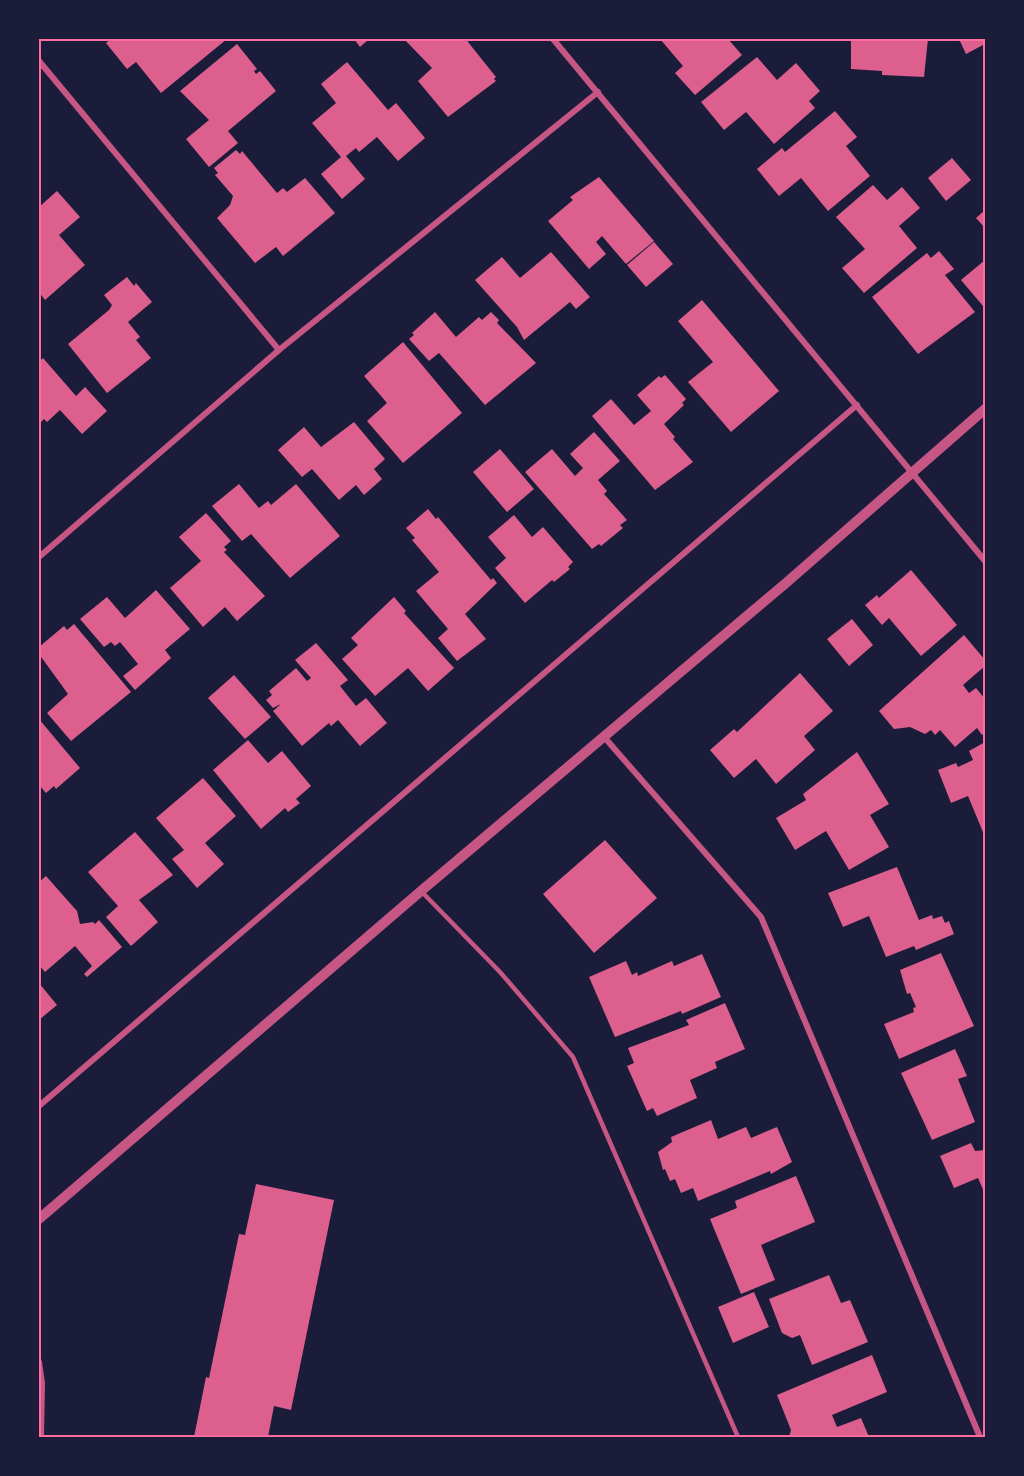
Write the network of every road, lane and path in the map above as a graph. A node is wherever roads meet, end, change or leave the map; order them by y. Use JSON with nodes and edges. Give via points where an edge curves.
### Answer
{"nodes":[{"id":1,"x":554,"y":39,"type":"edge"},
{"id":2,"x":39,"y":61,"type":"edge"},
{"id":3,"x":598,"y":92,"type":"junction"},
{"id":4,"x":279,"y":350,"type":"junction"},
{"id":5,"x":857,"y":405,"type":"junction"},
{"id":6,"x":985,"y":409,"type":"edge"},
{"id":7,"x":912,"y":472,"type":"junction"},
{"id":8,"x":39,"y":557,"type":"edge"},
{"id":9,"x":985,"y":561,"type":"edge"},
{"id":10,"x":605,"y":738,"type":"junction"},
{"id":11,"x":421,"y":891,"type":"junction"},
{"id":12,"x":39,"y":1106,"type":"edge"},
{"id":13,"x":39,"y":1219,"type":"edge"},
{"id":14,"x":39,"y":1362,"type":"edge"},
{"id":15,"x":41,"y":1386,"type":"edge"},
{"id":16,"x":41,"y":1437,"type":"edge"},
{"id":17,"x":738,"y":1437,"type":"edge"},
{"id":18,"x":980,"y":1437,"type":"edge"}],
"edges":[{"from":1,"to":3,"type":"street"},
{"from":2,"to":4,"type":"street"},
{"from":3,"to":4,"type":"street"},
{"from":3,"to":5,"type":"street"},
{"from":4,"to":8,"type":"street"},
{"from":5,"to":7,"type":"street"},
{"from":5,"to":12,"type":"street"},
{"from":6,"to":7,"type":"street"},
{"from":7,"to":9,"type":"street"},
{"from":7,"to":10,"type":"street"},
{"from":10,"to":11,"type":"street"},
{"from":10,"to":18,"type":"street","via":[[761,917]]},
{"from":11,"to":13,"type":"street"},
{"from":11,"to":17,"type":"lane","via":[[500,972],[573,1057]]},
{"from":14,"to":15,"type":"street"},
{"from":15,"to":16,"type":"street"}]}
